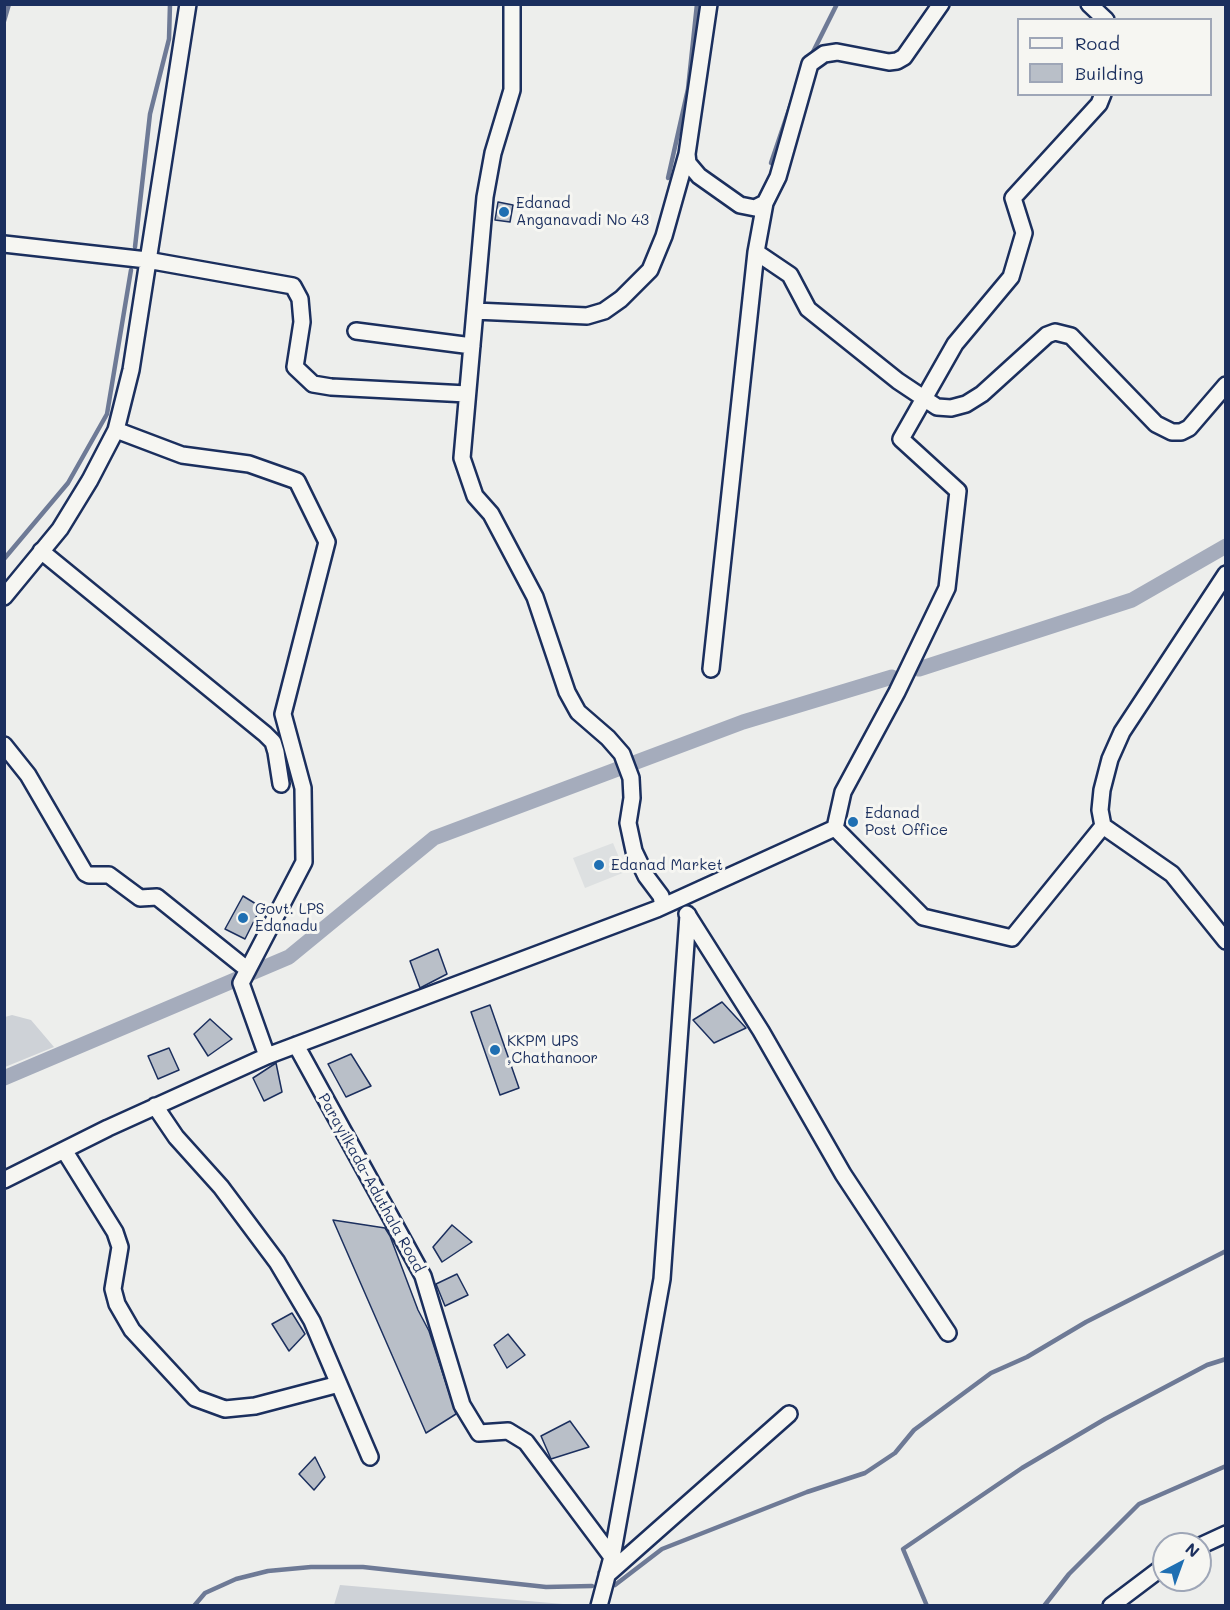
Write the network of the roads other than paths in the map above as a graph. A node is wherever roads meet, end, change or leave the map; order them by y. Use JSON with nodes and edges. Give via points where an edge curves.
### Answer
{"nodes":[{"id":1,"x":188,"y":4,"type":"edge"},
{"id":2,"x":512,"y":4,"type":"edge"},
{"id":3,"x":709,"y":4,"type":"edge"},
{"id":4,"x":941,"y":4,"type":"edge"},
{"id":5,"x":1089,"y":4,"type":"edge"},
{"id":6,"x":1104,"y":18,"type":"edge"},
{"id":7,"x":1102,"y":96,"type":"edge"},
{"id":8,"x":687,"y":154,"type":"junction"},
{"id":9,"x":765,"y":203,"type":"junction"},
{"id":10,"x":4,"y":244,"type":"edge"},
{"id":11,"x":756,"y":252,"type":"junction"},
{"id":12,"x":147,"y":261,"type":"junction"},
{"id":13,"x":475,"y":311,"type":"junction"},
{"id":14,"x":356,"y":331,"type":"dead end"},
{"id":15,"x":472,"y":346,"type":"junction"},
{"id":16,"x":1226,"y":384,"type":"edge"},
{"id":17,"x":466,"y":394,"type":"junction"},
{"id":18,"x":924,"y":400,"type":"junction"},
{"id":19,"x":116,"y":430,"type":"junction"},
{"id":20,"x":41,"y":551,"type":"junction"},
{"id":21,"x":1226,"y":574,"type":"edge"},
{"id":22,"x":4,"y":597,"type":"edge"},
{"id":23,"x":711,"y":669,"type":"dead end"},
{"id":24,"x":4,"y":745,"type":"edge"},
{"id":25,"x":280,"y":784,"type":"dead end"},
{"id":26,"x":1103,"y":826,"type":"junction"},
{"id":27,"x":835,"y":828,"type":"junction"},
{"id":28,"x":678,"y":899,"type":"junction"},
{"id":29,"x":663,"y":906,"type":"junction"},
{"id":30,"x":688,"y":915,"type":"junction"},
{"id":31,"x":1226,"y":941,"type":"edge"},
{"id":32,"x":248,"y":970,"type":"junction"},
{"id":33,"x":296,"y":1045,"type":"junction"},
{"id":34,"x":267,"y":1056,"type":"junction"},
{"id":35,"x":155,"y":1106,"type":"junction"},
{"id":36,"x":64,"y":1150,"type":"junction"},
{"id":37,"x":4,"y":1180,"type":"edge"},
{"id":38,"x":948,"y":1334,"type":"dead end"},
{"id":39,"x":339,"y":1384,"type":"junction"},
{"id":40,"x":789,"y":1414,"type":"dead end"},
{"id":41,"x":370,"y":1457,"type":"dead end"},
{"id":42,"x":1226,"y":1534,"type":"edge"},
{"id":43,"x":1212,"y":1540,"type":"edge"},
{"id":44,"x":612,"y":1557,"type":"junction"},
{"id":45,"x":607,"y":1575,"type":"junction"},
{"id":46,"x":1152,"y":1575,"type":"edge"},
{"id":47,"x":600,"y":1605,"type":"edge"},
{"id":48,"x":1111,"y":1605,"type":"edge"}],
"edges":[{"from":1,"to":12,"type":"street"},
{"from":2,"to":13,"type":"street","via":[[512,90],[487,186]]},
{"from":3,"to":8,"type":"street"},
{"from":4,"to":9,"type":"street","via":[[904,57],[897,61],[837,52],[816,58],[810,64],[778,177]]},
{"from":5,"to":6,"type":"street"},
{"from":7,"to":18,"type":"street","via":[[1013,198],[1024,233],[1011,276],[954,344]]},
{"from":8,"to":9,"type":"street","via":[[688,163],[699,176],[740,205],[755,208]]},
{"from":8,"to":13,"type":"street","via":[[664,236],[650,270],[621,299],[604,311],[587,316]]},
{"from":9,"to":11,"type":"street"},
{"from":10,"to":12,"type":"street"},
{"from":11,"to":18,"type":"street","via":[[790,275],[808,309]]},
{"from":11,"to":23,"type":"street"},
{"from":12,"to":17,"type":"street","via":[[293,286],[300,299],[302,322],[295,366],[313,384]]},
{"from":12,"to":19,"type":"street","via":[[131,370]]},
{"from":13,"to":15,"type":"street"},
{"from":14,"to":15,"type":"street"},
{"from":15,"to":17,"type":"street"},
{"from":16,"to":18,"type":"street","via":[[1189,428],[1172,432],[1156,424],[1071,336],[1055,332],[966,404],[937,407]]},
{"from":17,"to":29,"type":"street","via":[[462,458],[475,496],[491,514],[535,597],[567,692],[578,712],[622,754],[629,771],[632,798],[628,823],[634,851]]},
{"from":18,"to":27,"type":"street","via":[[901,439],[958,491],[947,588],[843,792]]},
{"from":19,"to":20,"type":"street","via":[[60,529]]},
{"from":19,"to":32,"type":"street","via":[[182,455],[249,464],[297,481],[327,542],[283,714],[303,788],[304,862]]},
{"from":20,"to":22,"type":"street"},
{"from":20,"to":25,"type":"street","via":[[265,734],[276,752]]},
{"from":21,"to":26,"type":"street","via":[[1122,732],[1102,790]]},
{"from":24,"to":32,"type":"street","via":[[28,775],[85,873],[109,874],[140,898],[157,897]]},
{"from":26,"to":27,"type":"street","via":[[1012,938],[923,917]]},
{"from":26,"to":31,"type":"street","via":[[1172,874]]},
{"from":27,"to":28,"type":"street"},
{"from":28,"to":29,"type":"street"},
{"from":28,"to":30,"type":"street"},
{"from":29,"to":33,"type":"street"},
{"from":30,"to":38,"type":"street","via":[[761,1031],[843,1174]]},
{"from":30,"to":44,"type":"street","via":[[662,1279]]},
{"from":32,"to":34,"type":"street","via":[[241,983]]},
{"from":33,"to":34,"type":"street"},
{"from":33,"to":44,"type":"street","name":"Parayilkada-Aduthala Road","via":[[423,1276],[462,1405],[479,1433],[508,1431],[526,1442]]},
{"from":34,"to":35,"type":"street"},
{"from":35,"to":36,"type":"street"},
{"from":35,"to":39,"type":"street","via":[[277,1262],[312,1321]]},
{"from":36,"to":37,"type":"street"},
{"from":36,"to":39,"type":"street","via":[[115,1232],[120,1247],[113,1289],[117,1304],[132,1330],[195,1398],[225,1409],[255,1406]]},
{"from":39,"to":41,"type":"street"},
{"from":40,"to":45,"type":"street"},
{"from":42,"to":43,"type":"street"},
{"from":44,"to":45,"type":"street"},
{"from":45,"to":47,"type":"street"},
{"from":46,"to":48,"type":"street"}]}
